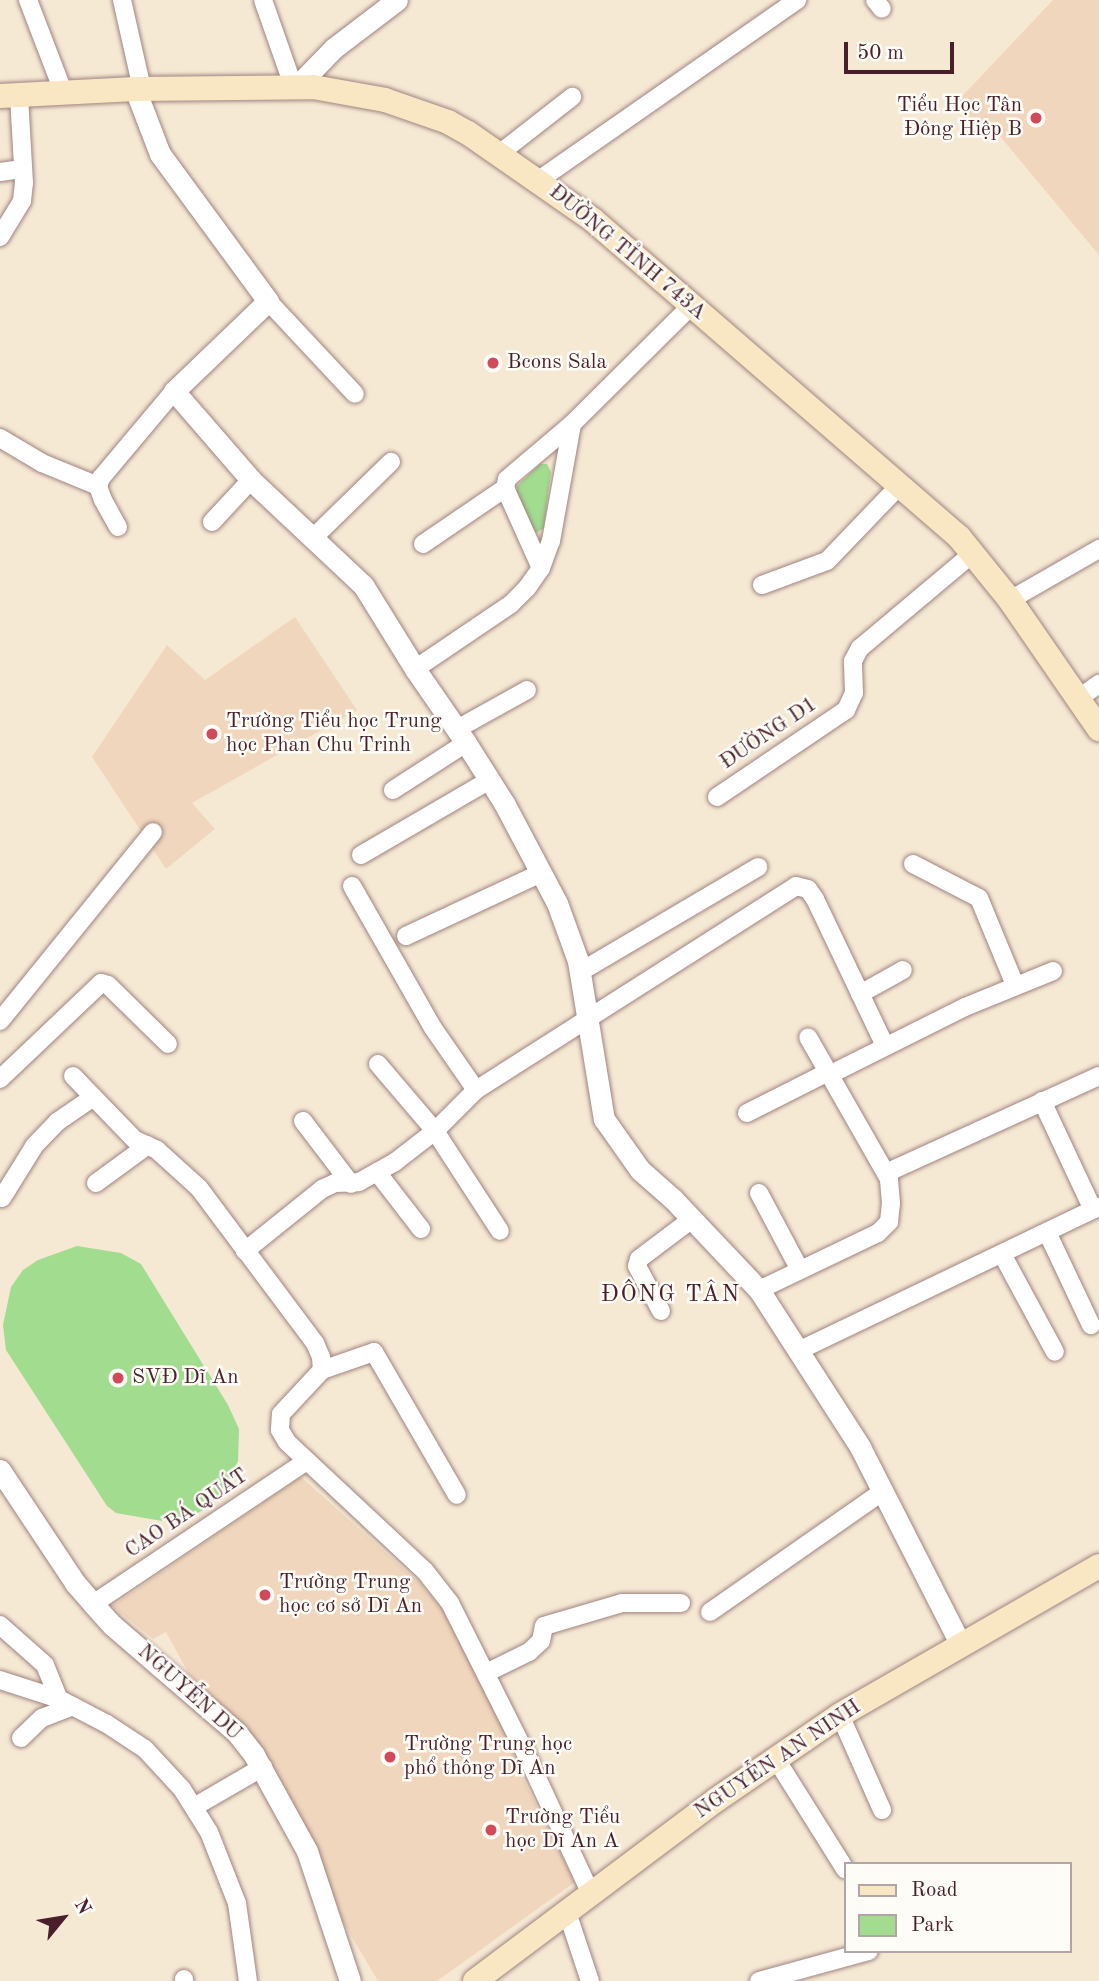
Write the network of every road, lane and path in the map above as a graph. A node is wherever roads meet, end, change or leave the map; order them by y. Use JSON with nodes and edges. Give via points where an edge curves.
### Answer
{"nodes":[{"id":1,"x":28,"y":0,"type":"edge"},
{"id":2,"x":122,"y":0,"type":"edge"},
{"id":3,"x":263,"y":0,"type":"edge"},
{"id":4,"x":797,"y":0,"type":"edge"},
{"id":5,"x":394,"y":1,"type":"edge"},
{"id":6,"x":295,"y":85,"type":"junction"},
{"id":7,"x":139,"y":89,"type":"junction"},
{"id":8,"x":64,"y":94,"type":"junction"},
{"id":9,"x":9,"y":96,"type":"edge"},
{"id":10,"x":572,"y":97,"type":"dead end"},
{"id":11,"x":499,"y":154,"type":"junction"},
{"id":12,"x":21,"y":169,"type":"junction"},
{"id":13,"x":0,"y":172,"type":"edge"},
{"id":14,"x":539,"y":180,"type":"junction"},
{"id":15,"x":0,"y":237,"type":"edge"},
{"id":16,"x":268,"y":302,"type":"junction"},
{"id":17,"x":691,"y":306,"type":"junction"},
{"id":18,"x":174,"y":391,"type":"junction"},
{"id":19,"x":355,"y":394,"type":"dead end"},
{"id":20,"x":572,"y":424,"type":"junction"},
{"id":21,"x":0,"y":438,"type":"edge"},
{"id":22,"x":391,"y":463,"type":"dead end"},
{"id":23,"x":251,"y":480,"type":"junction"},
{"id":24,"x":900,"y":485,"type":"junction"},
{"id":25,"x":98,"y":486,"type":"junction"},
{"id":26,"x":505,"y":488,"type":"junction"},
{"id":27,"x":212,"y":522,"type":"dead end"},
{"id":28,"x":118,"y":527,"type":"dead end"},
{"id":29,"x":313,"y":538,"type":"junction"},
{"id":30,"x":423,"y":544,"type":"dead end"},
{"id":31,"x":1099,"y":549,"type":"edge"},
{"id":32,"x":972,"y":554,"type":"junction"},
{"id":33,"x":541,"y":568,"type":"junction"},
{"id":34,"x":762,"y":585,"type":"dead end"},
{"id":35,"x":1010,"y":600,"type":"junction"},
{"id":36,"x":415,"y":669,"type":"junction"},
{"id":37,"x":1099,"y":684,"type":"edge"},
{"id":38,"x":527,"y":690,"type":"dead end"},
{"id":39,"x":1078,"y":699,"type":"junction"},
{"id":40,"x":1099,"y":729,"type":"edge"},
{"id":41,"x":461,"y":736,"type":"junction"},
{"id":42,"x":489,"y":780,"type":"junction"},
{"id":43,"x":393,"y":790,"type":"dead end"},
{"id":44,"x":717,"y":797,"type":"dead end"},
{"id":45,"x":153,"y":832,"type":"dead end"},
{"id":46,"x":361,"y":855,"type":"dead end"},
{"id":47,"x":913,"y":864,"type":"dead end"},
{"id":48,"x":758,"y":867,"type":"dead end"},
{"id":49,"x":541,"y":873,"type":"junction"},
{"id":50,"x":352,"y":886,"type":"dead end"},
{"id":51,"x":406,"y":936,"type":"dead end"},
{"id":52,"x":903,"y":970,"type":"dead end"},
{"id":53,"x":1053,"y":971,"type":"dead end"},
{"id":54,"x":580,"y":972,"type":"junction"},
{"id":55,"x":1015,"y":985,"type":"junction"},
{"id":56,"x":860,"y":995,"type":"junction"},
{"id":57,"x":0,"y":1021,"type":"edge"},
{"id":58,"x":588,"y":1021,"type":"junction"},
{"id":59,"x":808,"y":1037,"type":"dead end"},
{"id":60,"x":168,"y":1044,"type":"dead end"},
{"id":61,"x":885,"y":1046,"type":"junction"},
{"id":62,"x":378,"y":1064,"type":"dead end"},
{"id":63,"x":829,"y":1074,"type":"junction"},
{"id":64,"x":73,"y":1076,"type":"dead end"},
{"id":65,"x":1099,"y":1076,"type":"edge"},
{"id":66,"x":0,"y":1079,"type":"edge"},
{"id":67,"x":476,"y":1090,"type":"junction"},
{"id":68,"x":92,"y":1098,"type":"junction"},
{"id":69,"x":1042,"y":1101,"type":"junction"},
{"id":70,"x":747,"y":1113,"type":"dead end"},
{"id":71,"x":303,"y":1121,"type":"dead end"},
{"id":72,"x":435,"y":1131,"type":"junction"},
{"id":73,"x":148,"y":1145,"type":"junction"},
{"id":74,"x":377,"y":1172,"type":"junction"},
{"id":75,"x":886,"y":1173,"type":"junction"},
{"id":76,"x":96,"y":1184,"type":"dead end"},
{"id":77,"x":351,"y":1184,"type":"junction"},
{"id":78,"x":759,"y":1193,"type":"dead end"},
{"id":79,"x":2,"y":1198,"type":"dead end"},
{"id":80,"x":1096,"y":1209,"type":"edge"},
{"id":81,"x":692,"y":1219,"type":"junction"},
{"id":82,"x":421,"y":1229,"type":"dead end"},
{"id":83,"x":500,"y":1231,"type":"dead end"},
{"id":84,"x":1047,"y":1232,"type":"junction"},
{"id":85,"x":245,"y":1251,"type":"junction"},
{"id":86,"x":1002,"y":1254,"type":"junction"},
{"id":87,"x":800,"y":1270,"type":"junction"},
{"id":88,"x":759,"y":1290,"type":"junction"},
{"id":89,"x":661,"y":1311,"type":"dead end"},
{"id":90,"x":1091,"y":1325,"type":"dead end"},
{"id":91,"x":798,"y":1351,"type":"junction"},
{"id":92,"x":1055,"y":1352,"type":"dead end"},
{"id":93,"x":322,"y":1370,"type":"junction"},
{"id":94,"x":307,"y":1461,"type":"junction"},
{"id":95,"x":0,"y":1470,"type":"edge"},
{"id":96,"x":882,"y":1492,"type":"junction"},
{"id":97,"x":457,"y":1495,"type":"dead end"},
{"id":98,"x":1099,"y":1566,"type":"edge"},
{"id":99,"x":681,"y":1603,"type":"dead end"},
{"id":100,"x":93,"y":1604,"type":"junction"},
{"id":101,"x":710,"y":1612,"type":"dead end"},
{"id":102,"x":0,"y":1625,"type":"edge"},
{"id":103,"x":961,"y":1645,"type":"junction"},
{"id":104,"x":486,"y":1673,"type":"junction"},
{"id":105,"x":0,"y":1680,"type":"edge"},
{"id":106,"x":66,"y":1702,"type":"junction"},
{"id":107,"x":841,"y":1715,"type":"junction"},
{"id":108,"x":20,"y":1738,"type":"dead end"},
{"id":109,"x":776,"y":1759,"type":"junction"},
{"id":110,"x":263,"y":1768,"type":"junction"},
{"id":111,"x":194,"y":1807,"type":"junction"},
{"id":112,"x":882,"y":1810,"type":"dead end"},
{"id":113,"x":844,"y":1867,"type":"edge"},
{"id":114,"x":591,"y":1894,"type":"junction"},
{"id":115,"x":567,"y":1912,"type":"junction"},
{"id":116,"x":863,"y":1953,"type":"edge"},
{"id":117,"x":784,"y":1978,"type":"edge"},
{"id":118,"x":248,"y":1981,"type":"edge"},
{"id":119,"x":350,"y":1981,"type":"edge"},
{"id":120,"x":475,"y":1981,"type":"edge"},
{"id":121,"x":590,"y":1981,"type":"edge"},
{"id":122,"x":760,"y":1981,"type":"edge"}],
"edges":[{"from":1,"to":8,"type":"street"},
{"from":2,"to":7,"type":"street"},
{"from":3,"to":6,"type":"street"},
{"from":4,"to":14,"type":"street"},
{"from":5,"to":6,"type":"street"},
{"from":6,"to":7,"type":"main road","name":"ĐƯỜNG TỈNH 743A"},
{"from":6,"to":11,"type":"main road","name":"ĐƯỜNG TỈNH 743A","via":[[385,100],[423,112]]},
{"from":7,"to":8,"type":"main road","name":"ĐƯỜNG TỈNH 743A"},
{"from":7,"to":16,"type":"street","via":[[160,154]]},
{"from":8,"to":9,"type":"main road","name":"ĐƯỜNG TỈNH 743A"},
{"from":9,"to":12,"type":"street"},
{"from":10,"to":11,"type":"street"},
{"from":11,"to":14,"type":"main road","name":"ĐƯỜNG TỈNH 743A"},
{"from":12,"to":13,"type":"street"},
{"from":12,"to":15,"type":"street","via":[[22,201]]},
{"from":14,"to":17,"type":"main road","name":"ĐƯỜNG TỈNH 743A","via":[[593,220]]},
{"from":16,"to":18,"type":"street"},
{"from":16,"to":19,"type":"street"},
{"from":17,"to":20,"type":"street"},
{"from":17,"to":24,"type":"main road","name":"ĐƯỜNG TỈNH 743A"},
{"from":18,"to":23,"type":"street"},
{"from":18,"to":25,"type":"street"},
{"from":20,"to":26,"type":"street","via":[[507,479]]},
{"from":20,"to":33,"type":"street","via":[[551,541]]},
{"from":21,"to":25,"type":"street","via":[[42,463]]},
{"from":22,"to":29,"type":"street"},
{"from":23,"to":27,"type":"street"},
{"from":23,"to":29,"type":"street"},
{"from":24,"to":32,"type":"main road","name":"ĐƯỜNG TỈNH 743A"},
{"from":24,"to":34,"type":"street","via":[[827,561]]},
{"from":25,"to":28,"type":"street"},
{"from":26,"to":30,"type":"street"},
{"from":26,"to":33,"type":"street"},
{"from":29,"to":36,"type":"street","via":[[363,584]]},
{"from":31,"to":35,"type":"street"},
{"from":32,"to":35,"type":"main road","name":"ĐƯỜNG TỈNH 743A"},
{"from":32,"to":44,"type":"street","name":"ĐƯỜNG D1","via":[[860,648],[853,661],[854,693],[846,710]]},
{"from":33,"to":36,"type":"street","via":[[511,604]]},
{"from":35,"to":39,"type":"main road","name":"ĐƯỜNG TỈNH 743A"},
{"from":36,"to":41,"type":"street"},
{"from":37,"to":39,"type":"street"},
{"from":38,"to":41,"type":"street"},
{"from":39,"to":40,"type":"main road","name":"ĐƯỜNG TỈNH 743A"},
{"from":41,"to":42,"type":"street"},
{"from":41,"to":43,"type":"street"},
{"from":42,"to":46,"type":"street"},
{"from":42,"to":49,"type":"street"},
{"from":45,"to":57,"type":"street"},
{"from":47,"to":55,"type":"street","via":[[979,898]]},
{"from":48,"to":54,"type":"street"},
{"from":49,"to":51,"type":"street"},
{"from":49,"to":54,"type":"street","via":[[557,902]]},
{"from":50,"to":67,"type":"street","via":[[433,1028]]},
{"from":52,"to":56,"type":"street"},
{"from":53,"to":55,"type":"street"},
{"from":54,"to":58,"type":"street"},
{"from":55,"to":61,"type":"street"},
{"from":56,"to":58,"type":"street","via":[[815,899],[808,889],[796,886]]},
{"from":56,"to":61,"type":"street"},
{"from":58,"to":67,"type":"street"},
{"from":58,"to":81,"type":"street","via":[[604,1119],[640,1170]]},
{"from":59,"to":63,"type":"street"},
{"from":60,"to":66,"type":"street","via":[[101,983]]},
{"from":61,"to":63,"type":"street"},
{"from":62,"to":72,"type":"street"},
{"from":63,"to":70,"type":"street"},
{"from":63,"to":75,"type":"street"},
{"from":64,"to":68,"type":"street"},
{"from":65,"to":69,"type":"street"},
{"from":67,"to":72,"type":"street"},
{"from":68,"to":73,"type":"street","via":[[135,1140]]},
{"from":68,"to":79,"type":"street","via":[[57,1122],[35,1145]]},
{"from":69,"to":75,"type":"street"},
{"from":69,"to":80,"type":"street"},
{"from":71,"to":77,"type":"street"},
{"from":72,"to":74,"type":"street"},
{"from":72,"to":83,"type":"street"},
{"from":73,"to":76,"type":"street"},
{"from":73,"to":85,"type":"street","via":[[199,1188]]},
{"from":74,"to":77,"type":"street"},
{"from":74,"to":82,"type":"street"},
{"from":75,"to":87,"type":"street","via":[[889,1222],[878,1233]]},
{"from":77,"to":85,"type":"street","via":[[335,1183],[322,1189]]},
{"from":78,"to":87,"type":"street"},
{"from":80,"to":84,"type":"street"},
{"from":81,"to":88,"type":"street"},
{"from":81,"to":89,"type":"street","via":[[639,1259],[637,1266]]},
{"from":84,"to":86,"type":"street"},
{"from":84,"to":90,"type":"street"},
{"from":85,"to":93,"type":"street","via":[[315,1343]]},
{"from":86,"to":91,"type":"street"},
{"from":86,"to":92,"type":"street"},
{"from":87,"to":88,"type":"street"},
{"from":88,"to":91,"type":"street"},
{"from":91,"to":96,"type":"street","via":[[860,1447]]},
{"from":93,"to":94,"type":"street","via":[[281,1414],[280,1430]]},
{"from":93,"to":97,"type":"street","via":[[374,1353]]},
{"from":94,"to":100,"type":"street","name":"CAO BÁ QUÁT"},
{"from":94,"to":104,"type":"street","via":[[425,1572],[450,1603]]},
{"from":95,"to":100,"type":"street","name":"NGUYỄN DU"},
{"from":96,"to":101,"type":"street"},
{"from":96,"to":103,"type":"street"},
{"from":98,"to":103,"type":"main road","name":"NGUYỄN AN NINH"},
{"from":99,"to":104,"type":"street","via":[[622,1603],[544,1626],[541,1641],[528,1652]]},
{"from":100,"to":110,"type":"street","name":"NGUYỄN DU","via":[[237,1733]]},
{"from":102,"to":106,"type":"street","via":[[45,1665]]},
{"from":103,"to":107,"type":"main road","name":"NGUYỄN AN NINH"},
{"from":104,"to":114,"type":"street"},
{"from":105,"to":106,"type":"street"},
{"from":106,"to":108,"type":"street"},
{"from":106,"to":111,"type":"street","via":[[145,1749]]},
{"from":107,"to":109,"type":"main road","name":"NGUYỄN AN NINH"},
{"from":107,"to":112,"type":"street"},
{"from":109,"to":113,"type":"street"},
{"from":109,"to":114,"type":"main road","name":"NGUYỄN AN NINH"},
{"from":110,"to":111,"type":"street"},
{"from":110,"to":119,"type":"street","name":"NGUYỄN DU","via":[[307,1851]]},
{"from":111,"to":118,"type":"street","via":[[237,1903]]},
{"from":114,"to":115,"type":"main road","name":"NGUYỄN AN NINH"},
{"from":115,"to":120,"type":"main road","name":"NGUYỄN AN NINH"},
{"from":115,"to":121,"type":"street"},
{"from":116,"to":117,"type":"street"},
{"from":117,"to":122,"type":"street"}]}
